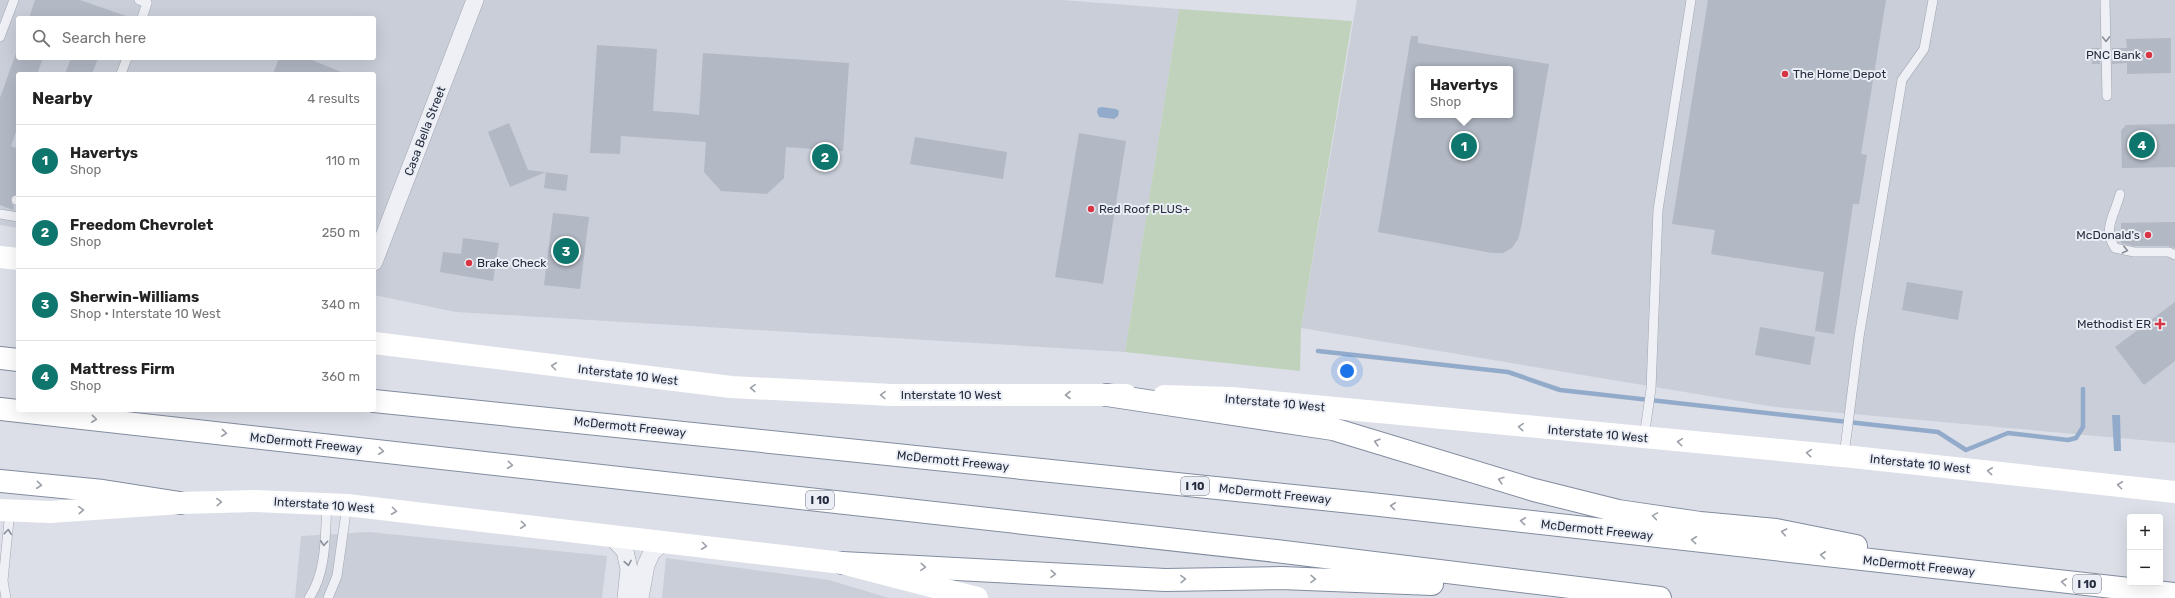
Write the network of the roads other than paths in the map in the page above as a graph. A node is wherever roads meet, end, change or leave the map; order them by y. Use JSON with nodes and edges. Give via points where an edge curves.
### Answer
{"nodes":[{"id":1,"x":14,"y":0,"type":"edge"},
{"id":2,"x":139,"y":0,"type":"edge"},
{"id":3,"x":475,"y":0,"type":"edge"},
{"id":4,"x":1691,"y":0,"type":"edge"},
{"id":5,"x":1933,"y":0,"type":"edge"},
{"id":6,"x":2105,"y":0,"type":"edge"},
{"id":7,"x":143,"y":16,"type":"edge"},
{"id":8,"x":0,"y":37,"type":"edge"},
{"id":9,"x":126,"y":60,"type":"edge"},
{"id":10,"x":121,"y":72,"type":"edge"},
{"id":11,"x":2107,"y":96,"type":"dead end"},
{"id":12,"x":2120,"y":194,"type":"dead end"},
{"id":13,"x":0,"y":214,"type":"edge"},
{"id":14,"x":16,"y":217,"type":"edge"},
{"id":15,"x":2175,"y":255,"type":"edge"},
{"id":16,"x":0,"y":257,"type":"edge"},
{"id":17,"x":376,"y":257,"type":"edge"},
{"id":18,"x":16,"y":260,"type":"edge"},
{"id":19,"x":376,"y":343,"type":"edge"},
{"id":20,"x":0,"y":358,"type":"edge"},
{"id":21,"x":16,"y":360,"type":"edge"},
{"id":22,"x":1108,"y":394,"type":"junction"},
{"id":23,"x":376,"y":401,"type":"edge"},
{"id":24,"x":0,"y":408,"type":"edge"},
{"id":25,"x":16,"y":410,"type":"edge"},
{"id":26,"x":36,"y":412,"type":"edge"},
{"id":27,"x":1644,"y":438,"type":"junction"},
{"id":28,"x":1844,"y":457,"type":"junction"},
{"id":29,"x":0,"y":481,"type":"edge"},
{"id":30,"x":2171,"y":492,"type":"edge"},
{"id":31,"x":180,"y":503,"type":"junction"},
{"id":32,"x":337,"y":505,"type":"junction"},
{"id":33,"x":5,"y":510,"type":"edge"},
{"id":34,"x":610,"y":535,"type":"junction"},
{"id":35,"x":665,"y":541,"type":"junction"},
{"id":36,"x":842,"y":563,"type":"junction"},
{"id":37,"x":2014,"y":577,"type":"junction"},
{"id":38,"x":2167,"y":593,"type":"edge"},
{"id":39,"x":1650,"y":597,"type":"edge"},
{"id":40,"x":6,"y":598,"type":"edge"},
{"id":41,"x":309,"y":598,"type":"edge"},
{"id":42,"x":328,"y":598,"type":"edge"},
{"id":43,"x":626,"y":598,"type":"edge"},
{"id":44,"x":640,"y":598,"type":"edge"},
{"id":45,"x":977,"y":598,"type":"edge"}],
"edges":[{"from":1,"to":8,"type":"lane"},
{"from":2,"to":7,"type":"lane","via":[[147,3]]},
{"from":3,"to":17,"type":"street","name":"Casa Bella Street"},
{"from":4,"to":27,"type":"lane","via":[[1658,210],[1651,389]]},
{"from":5,"to":28,"type":"lane","via":[[1924,49],[1902,80],[1859,337]]},
{"from":6,"to":11,"type":"lane","one_way":true},
{"from":9,"to":10,"type":"lane"},
{"from":12,"to":15,"type":"lane","one_way":true,"via":[[2117,208],[2109,222],[2110,239],[2115,248],[2134,252],[2168,252]]},
{"from":13,"to":14,"type":"lane"},
{"from":16,"to":18,"type":"main road"},
{"from":22,"to":19,"type":"main road","name":"Interstate 10 West","one_way":true,"via":[[892,396],[731,386]]},
{"from":20,"to":21,"type":"main road"},
{"from":27,"to":22,"type":"main road","name":"Interstate 10 West","one_way":true,"via":[[1231,398]]},
{"from":37,"to":22,"type":"main road","one_way":true,"via":[[1776,530],[1700,523],[1618,511],[1534,490],[1333,429]]},
{"from":37,"to":23,"type":"main road","name":"McDermott Freeway","number":"I 10","one_way":true,"via":[[1370,504]]},
{"from":24,"to":25,"type":"main road","name":"McDermott Freeway","number":"I 10","one_way":true},
{"from":26,"to":39,"type":"main road","name":"McDermott Freeway","number":"I 10","one_way":true,"via":[[1276,551]]},
{"from":28,"to":27,"type":"main road","name":"Interstate 10 West","one_way":true},
{"from":30,"to":28,"type":"main road","name":"Interstate 10 West","one_way":true},
{"from":29,"to":31,"type":"main road","one_way":true,"via":[[103,491]]},
{"from":31,"to":32,"type":"main road","name":"Interstate 10 West","one_way":true,"via":[[255,501]]},
{"from":33,"to":31,"type":"main road","name":"Interstate 10 West","one_way":true,"via":[[50,512]]},
{"from":32,"to":34,"type":"main road","name":"Interstate 10 West","one_way":true},
{"from":32,"to":41,"type":"lane","one_way":true,"via":[[318,578]]},
{"from":32,"to":42,"type":"lane","via":[[337,576]]},
{"from":40,"to":33,"type":"lane","one_way":true,"via":[[3,581]]},
{"from":34,"to":35,"type":"main road","name":"Interstate 10 West"},
{"from":34,"to":43,"type":"street","one_way":true,"via":[[625,551],[629,568]]},
{"from":35,"to":36,"type":"main road","name":"Interstate 10 West","one_way":true},
{"from":35,"to":44,"type":"street","via":[[652,552],[646,565]]},
{"from":36,"to":39,"type":"main road","one_way":true,"via":[[1165,580],[1372,580]]},
{"from":36,"to":45,"type":"main road","name":"Interstate 10 West"},
{"from":38,"to":37,"type":"main road","name":"McDermott Freeway","number":"I 10","one_way":true}]}
